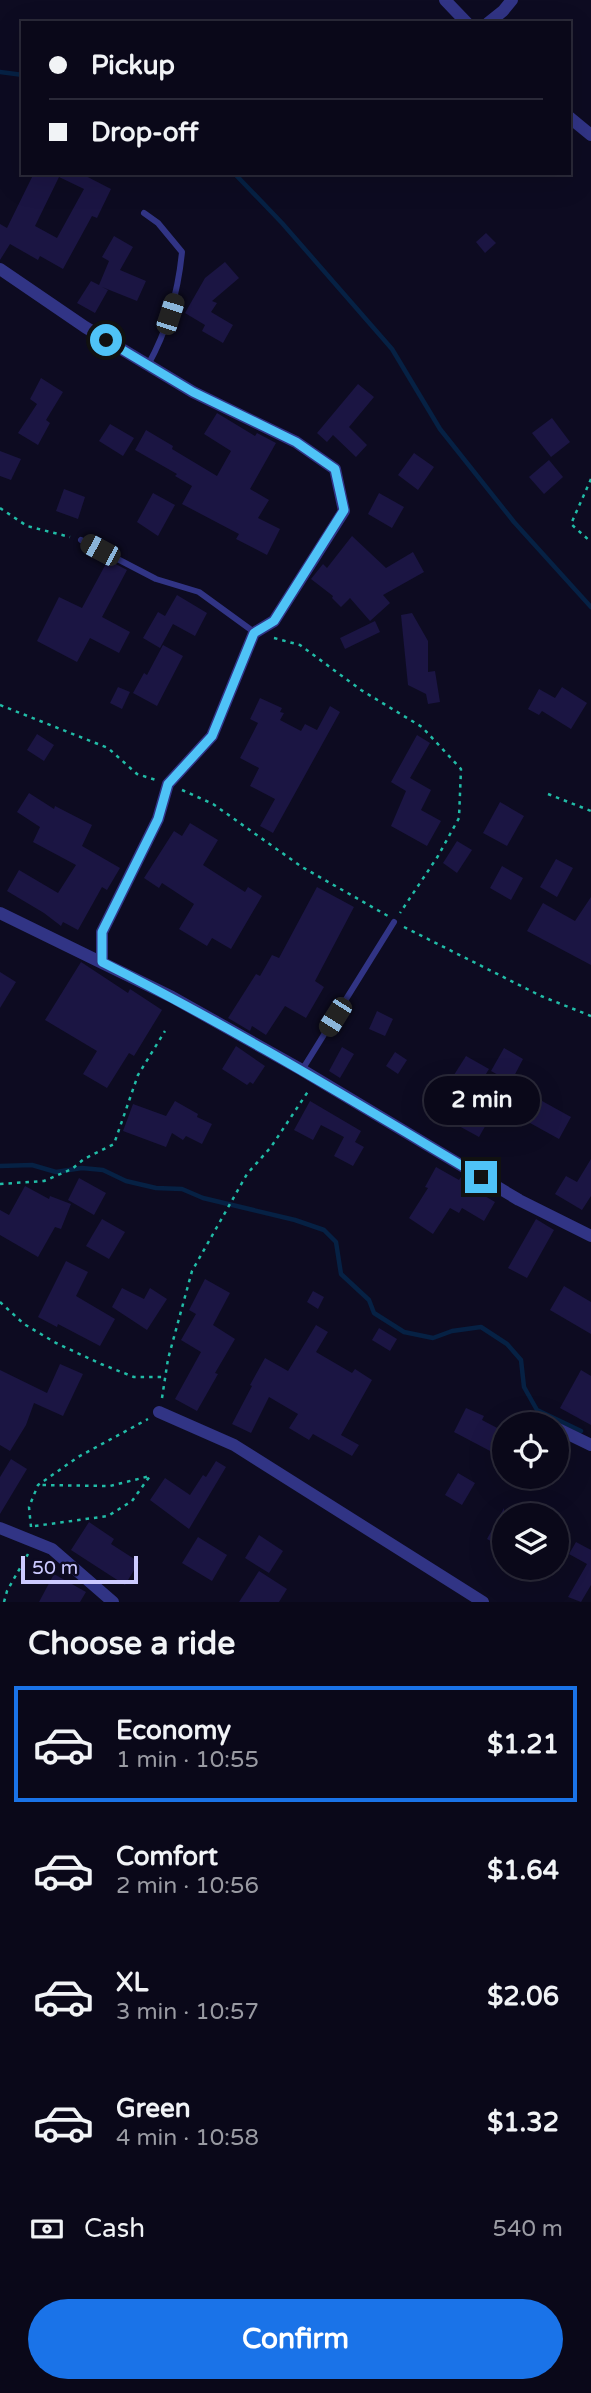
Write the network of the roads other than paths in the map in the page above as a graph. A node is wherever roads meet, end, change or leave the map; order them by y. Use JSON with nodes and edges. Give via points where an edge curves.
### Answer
{"nodes":[{"id":1,"x":445,"y":0,"type":"edge"},
{"id":2,"x":512,"y":0,"type":"edge"},
{"id":3,"x":465,"y":21,"type":"edge"},
{"id":4,"x":490,"y":21,"type":"edge"},
{"id":5,"x":571,"y":119,"type":"edge"},
{"id":6,"x":591,"y":135,"type":"edge"},
{"id":7,"x":144,"y":213,"type":"dead end"},
{"id":8,"x":0,"y":269,"type":"edge"},
{"id":9,"x":148,"y":365,"type":"junction"},
{"id":10,"x":81,"y":540,"type":"road end"},
{"id":11,"x":254,"y":633,"type":"junction"},
{"id":12,"x":0,"y":914,"type":"edge"},
{"id":13,"x":394,"y":922,"type":"road end"},
{"id":14,"x":102,"y":962,"type":"junction"},
{"id":15,"x":302,"y":1070,"type":"junction"},
{"id":16,"x":591,"y":1236,"type":"edge"},
{"id":17,"x":159,"y":1412,"type":"road end"},
{"id":18,"x":569,"y":1434,"type":"edge"},
{"id":19,"x":591,"y":1444,"type":"edge"},
{"id":20,"x":0,"y":1528,"type":"edge"},
{"id":21,"x":113,"y":1602,"type":"edge"},
{"id":22,"x":483,"y":1602,"type":"edge"}],
"edges":[{"from":1,"to":3,"type":"street"},
{"from":2,"to":4,"type":"street"},
{"from":5,"to":6,"type":"street"},
{"from":7,"to":9,"type":"lane","via":[[159,223],[182,252],[179,288]]},
{"from":8,"to":9,"type":"street"},
{"from":9,"to":11,"type":"street","via":[[296,442],[335,469],[344,510],[274,621]]},
{"from":10,"to":11,"type":"lane","via":[[156,579],[199,592]]},
{"from":11,"to":14,"type":"street","via":[[212,736],[168,784],[158,819],[102,932]]},
{"from":12,"to":14,"type":"street"},
{"from":13,"to":15,"type":"lane"},
{"from":14,"to":15,"type":"street"},
{"from":15,"to":16,"type":"street","via":[[519,1200]]},
{"from":17,"to":22,"type":"street","via":[[234,1446]]},
{"from":18,"to":19,"type":"street"},
{"from":20,"to":21,"type":"street","via":[[52,1549]]}]}
